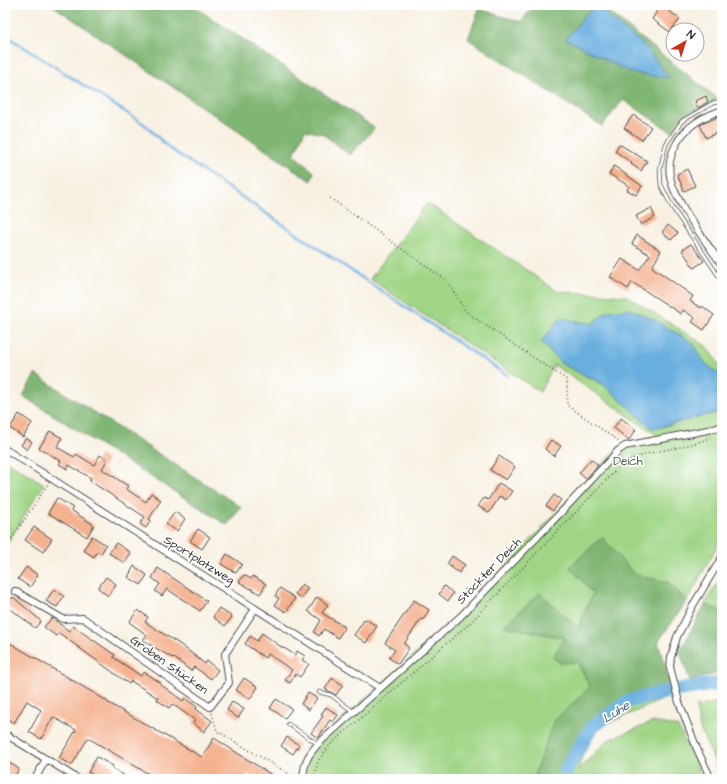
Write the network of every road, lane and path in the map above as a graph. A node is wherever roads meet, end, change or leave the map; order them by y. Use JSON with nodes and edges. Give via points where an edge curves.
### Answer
{"nodes":[{"id":1,"x":722,"y":101,"type":"edge"},
{"id":2,"x":722,"y":110,"type":"edge"},
{"id":3,"x":330,"y":198,"type":"dead end"},
{"id":4,"x":722,"y":265,"type":"edge"},
{"id":5,"x":722,"y":281,"type":"edge"},
{"id":6,"x":722,"y":424,"type":"edge"},
{"id":7,"x":715,"y":435,"type":"dead end"},
{"id":8,"x":625,"y":446,"type":"junction"},
{"id":9,"x":5,"y":450,"type":"edge"},
{"id":10,"x":51,"y":479,"type":"junction"},
{"id":11,"x":5,"y":549,"type":"edge"},
{"id":12,"x":722,"y":557,"type":"edge"},
{"id":13,"x":15,"y":591,"type":"dead end"},
{"id":14,"x":256,"y":609,"type":"junction"},
{"id":15,"x":380,"y":688,"type":"junction"},
{"id":16,"x":320,"y":692,"type":"dead end"},
{"id":17,"x":210,"y":707,"type":"junction"},
{"id":18,"x":354,"y":712,"type":"junction"},
{"id":19,"x":288,"y":724,"type":"dead end"},
{"id":20,"x":5,"y":734,"type":"edge"},
{"id":21,"x":318,"y":744,"type":"junction"},
{"id":22,"x":46,"y":759,"type":"junction"},
{"id":23,"x":35,"y":779,"type":"edge"},
{"id":24,"x":78,"y":779,"type":"edge"},
{"id":25,"x":299,"y":779,"type":"edge"},
{"id":26,"x":303,"y":779,"type":"edge"},
{"id":27,"x":314,"y":779,"type":"edge"},
{"id":28,"x":711,"y":779,"type":"edge"}],
"edges":[{"from":1,"to":5,"type":"lane","via":[[713,103],[682,121],[666,144],[660,169],[661,185],[672,207]]},
{"from":2,"to":4,"type":"street","via":[[703,118],[681,136],[674,148],[670,165],[672,183],[681,203]]},
{"from":3,"to":8,"type":"path","via":[[447,281],[466,312],[567,380],[567,405]]},
{"from":6,"to":8,"type":"street","name":"Stöckter Deich","via":[[718,428]]},
{"from":7,"to":27,"type":"path","via":[[684,446],[635,458],[616,470],[469,624],[331,744],[318,761]]},
{"from":8,"to":15,"type":"street","name":"Stöckter Deich","via":[[610,458],[461,616]]},
{"from":9,"to":10,"type":"street","name":"Sportplatzweg"},
{"from":10,"to":11,"type":"path"},
{"from":10,"to":14,"type":"street","name":"Sportplatzweg"},
{"from":12,"to":28,"type":"street","via":[[677,637],[670,667],[679,702]]},
{"from":13,"to":17,"type":"street","name":"Groben Stücken","via":[[63,619],[83,618]]},
{"from":14,"to":15,"type":"street","name":"Sportplatzweg"},
{"from":14,"to":17,"type":"street","name":"Groben Stücken","via":[[225,654],[229,683]]},
{"from":15,"to":18,"type":"street","name":"Stöckter Deich"},
{"from":16,"to":18,"type":"lane","via":[[331,695]]},
{"from":17,"to":25,"type":"path","via":[[217,731]]},
{"from":18,"to":21,"type":"street","name":"Stöckter Deich"},
{"from":19,"to":21,"type":"lane"},
{"from":20,"to":22,"type":"street"},
{"from":21,"to":26,"type":"street","name":"Stöckter Deich","via":[[304,764]]},
{"from":22,"to":23,"type":"street"},
{"from":22,"to":24,"type":"street"}]}
